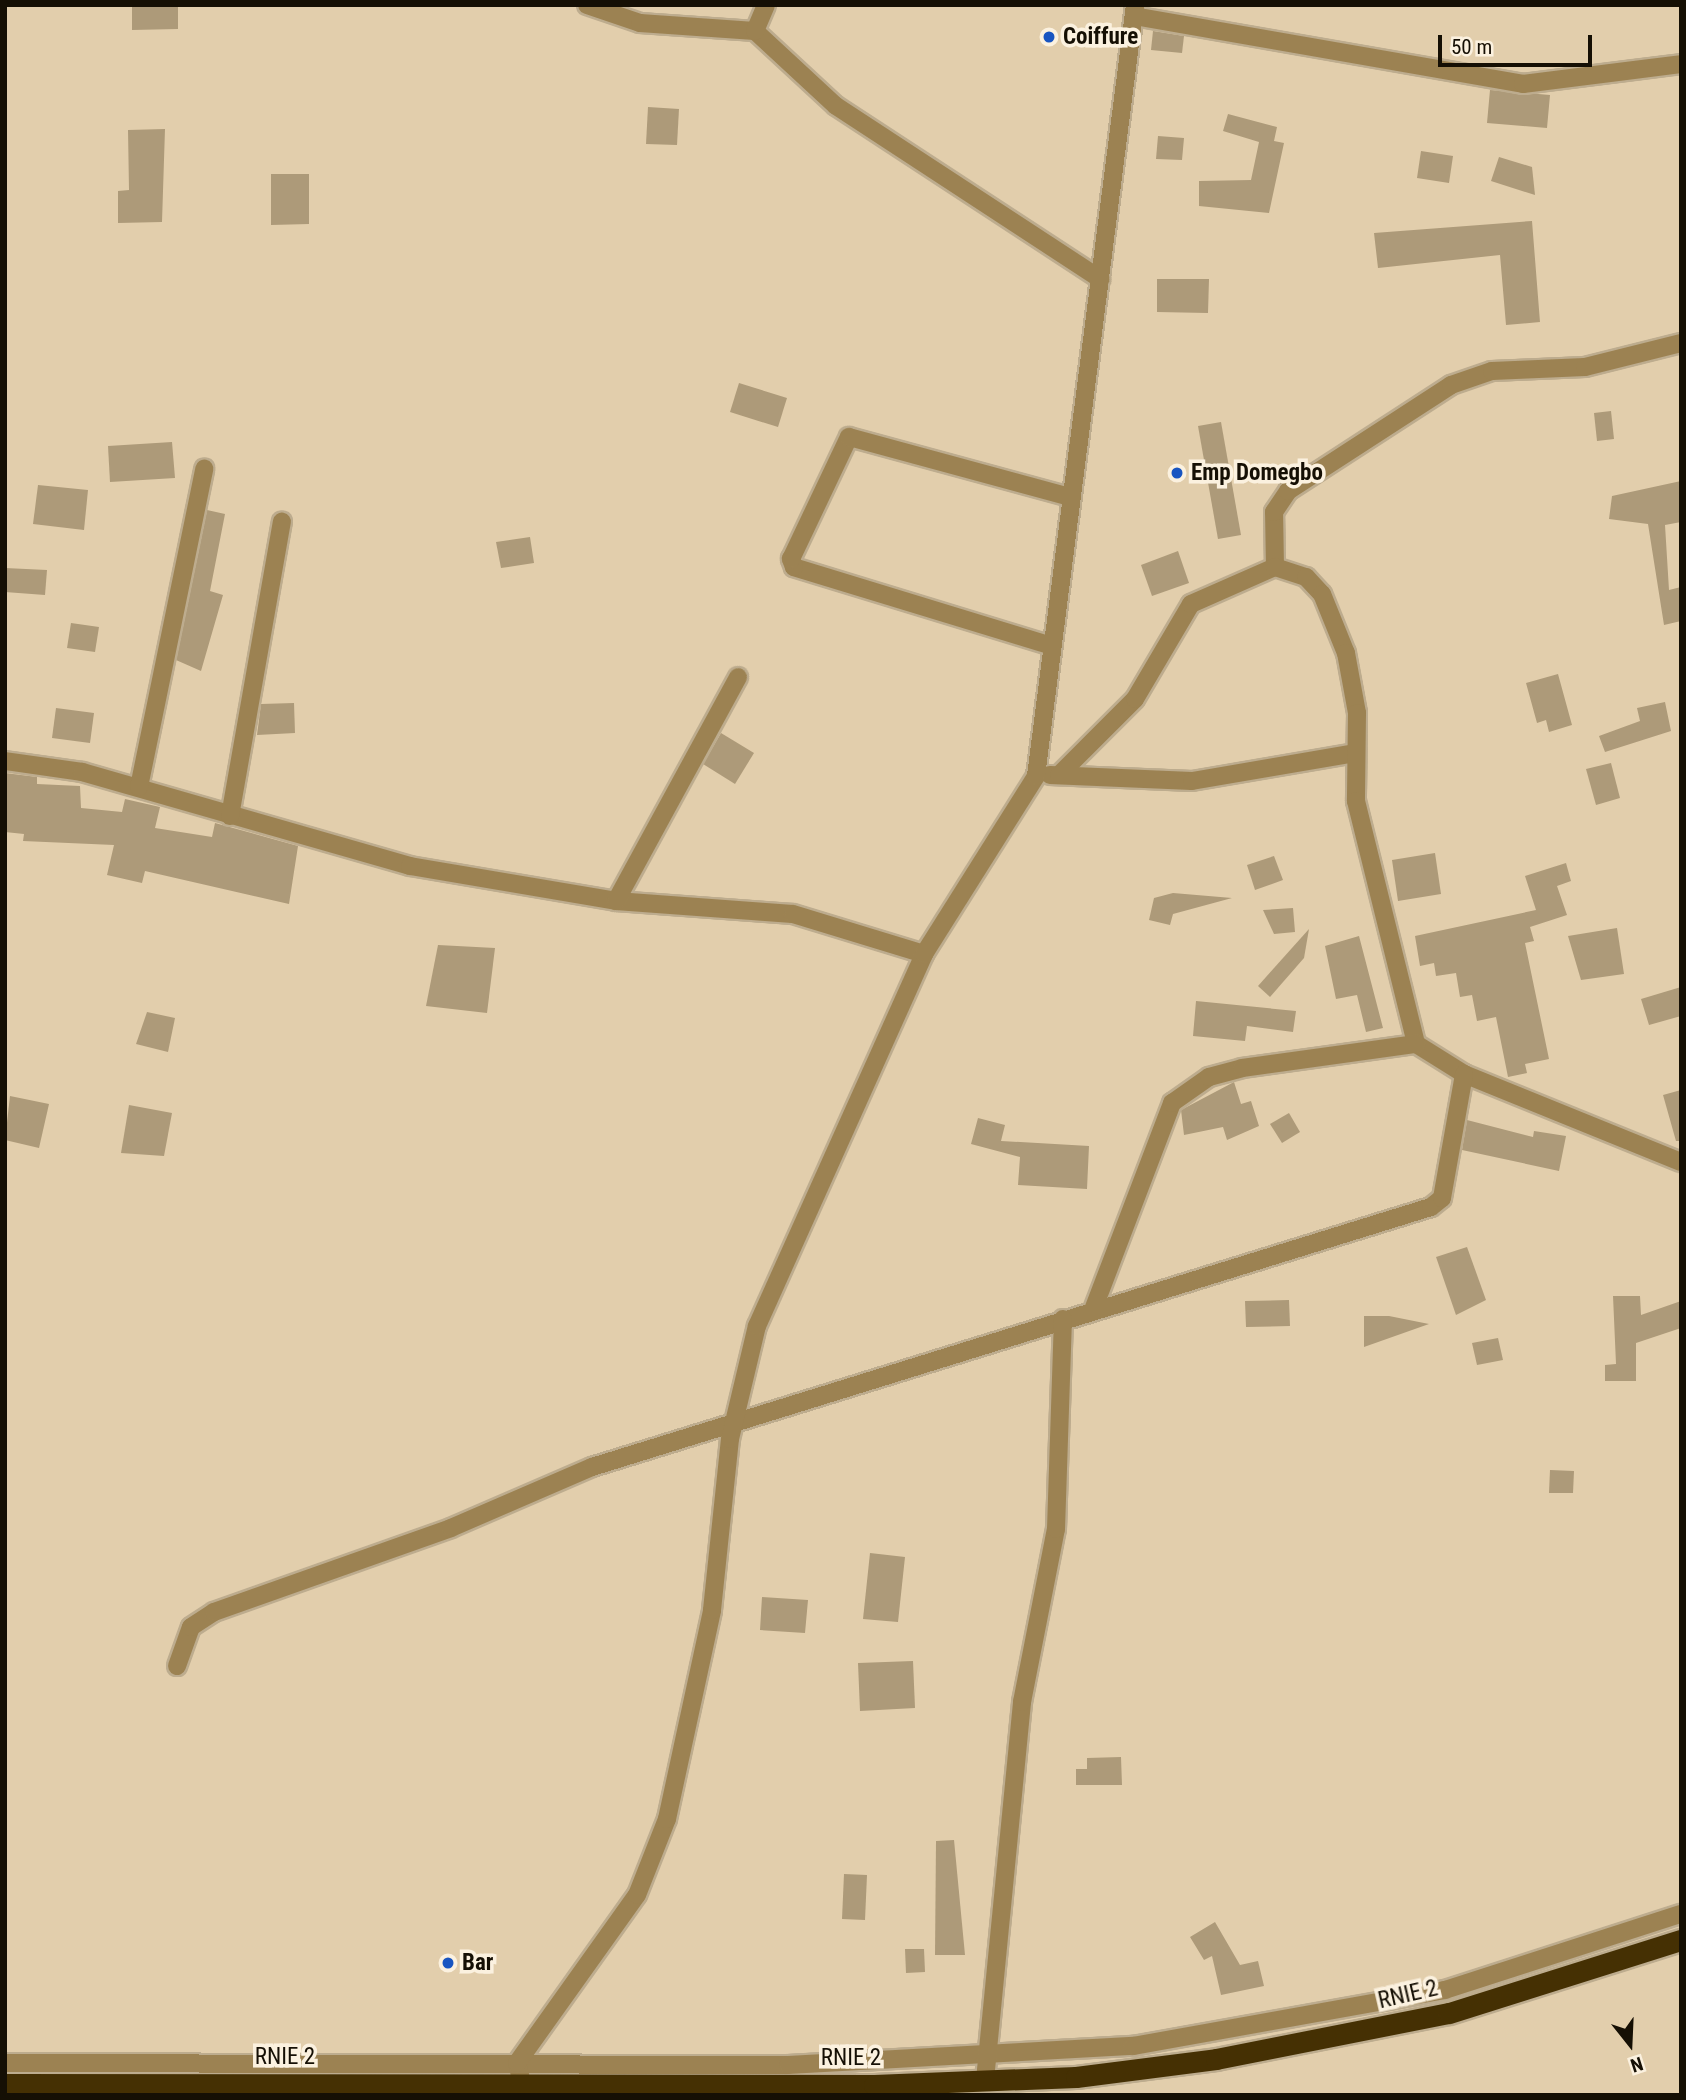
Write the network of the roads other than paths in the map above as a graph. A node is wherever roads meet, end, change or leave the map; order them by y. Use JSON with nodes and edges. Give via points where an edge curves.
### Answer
{"nodes":[{"id":1,"x":587,"y":5,"type":"edge"},
{"id":2,"x":766,"y":5,"type":"edge"},
{"id":3,"x":1134,"y":10,"type":"edge"},
{"id":4,"x":755,"y":31,"type":"junction"},
{"id":5,"x":1681,"y":64,"type":"edge"},
{"id":6,"x":1100,"y":279,"type":"junction"},
{"id":7,"x":1681,"y":343,"type":"edge"},
{"id":8,"x":204,"y":469,"type":"dead end"},
{"id":9,"x":1070,"y":498,"type":"junction"},
{"id":10,"x":282,"y":522,"type":"dead end"},
{"id":11,"x":1275,"y":566,"type":"junction"},
{"id":12,"x":1052,"y":646,"type":"junction"},
{"id":13,"x":738,"y":677,"type":"dead end"},
{"id":14,"x":1355,"y":753,"type":"junction"},
{"id":15,"x":5,"y":761,"type":"edge"},
{"id":16,"x":1059,"y":775,"type":"junction"},
{"id":17,"x":1036,"y":776,"type":"junction"},
{"id":18,"x":139,"y":787,"type":"junction"},
{"id":19,"x":230,"y":816,"type":"junction"},
{"id":20,"x":616,"y":901,"type":"junction"},
{"id":21,"x":924,"y":954,"type":"junction"},
{"id":22,"x":1416,"y":1044,"type":"junction"},
{"id":23,"x":1464,"y":1074,"type":"junction"},
{"id":24,"x":1681,"y":1162,"type":"edge"},
{"id":25,"x":1093,"y":1310,"type":"junction"},
{"id":26,"x":1063,"y":1319,"type":"junction"},
{"id":27,"x":734,"y":1422,"type":"junction"},
{"id":28,"x":177,"y":1666,"type":"dead end"},
{"id":29,"x":1681,"y":1914,"type":"edge"},
{"id":30,"x":1681,"y":1940,"type":"edge"},
{"id":31,"x":987,"y":2055,"type":"junction"},
{"id":32,"x":5,"y":2063,"type":"edge"},
{"id":33,"x":521,"y":2080,"type":"edge"},
{"id":34,"x":985,"y":2080,"type":"junction"},
{"id":35,"x":5,"y":2084,"type":"edge"}],
"edges":[{"from":1,"to":4,"type":"street","via":[[640,23]]},
{"from":2,"to":4,"type":"street"},
{"from":3,"to":5,"type":"street","via":[[1523,84]]},
{"from":3,"to":6,"type":"street"},
{"from":4,"to":6,"type":"street","via":[[836,106]]},
{"from":6,"to":9,"type":"street"},
{"from":7,"to":11,"type":"street","via":[[1585,366],[1492,371],[1451,385],[1288,491],[1274,512]]},
{"from":8,"to":18,"type":"street"},
{"from":9,"to":12,"type":"street"},
{"from":9,"to":12,"type":"street","via":[[849,437],[791,559],[794,566]]},
{"from":10,"to":19,"type":"street"},
{"from":11,"to":14,"type":"street","via":[[1306,577],[1322,594],[1346,653],[1357,713]]},
{"from":11,"to":16,"type":"street","via":[[1191,604],[1135,699]]},
{"from":12,"to":17,"type":"street"},
{"from":13,"to":20,"type":"street"},
{"from":14,"to":16,"type":"street","via":[[1192,781]]},
{"from":14,"to":22,"type":"street","via":[[1356,801]]},
{"from":15,"to":18,"type":"street"},
{"from":16,"to":17,"type":"street"},
{"from":17,"to":21,"type":"street"},
{"from":18,"to":19,"type":"street"},
{"from":19,"to":20,"type":"street","via":[[410,866]]},
{"from":20,"to":21,"type":"street","via":[[793,914]]},
{"from":21,"to":27,"type":"street","via":[[757,1326]]},
{"from":22,"to":23,"type":"street"},
{"from":22,"to":25,"type":"street","via":[[1241,1068],[1209,1077],[1172,1104]]},
{"from":23,"to":24,"type":"street"},
{"from":23,"to":25,"type":"street","via":[[1442,1198],[1431,1207]]},
{"from":25,"to":26,"type":"street"},
{"from":26,"to":27,"type":"street"},
{"from":26,"to":31,"type":"street","via":[[1056,1529],[1021,1702]]},
{"from":27,"to":28,"type":"street","via":[[592,1467],[451,1528],[214,1612],[191,1627]]},
{"from":27,"to":33,"type":"street","via":[[712,1610],[667,1819],[636,1895]]},
{"from":29,"to":31,"type":"street","via":[[1509,1972],[1370,2008],[1133,2046]]},
{"from":30,"to":34,"type":"highway","name":"RNIE 2","number":"RNIE 2","via":[[1531,1990],[1384,2028],[1216,2059]]},
{"from":31,"to":33,"type":"street"},
{"from":31,"to":34,"type":"street"},
{"from":32,"to":33,"type":"street"},
{"from":33,"to":34,"type":"highway","name":"RNIE 2","number":"RNIE 2"},
{"from":33,"to":35,"type":"highway","name":"RNIE 2","number":"RNIE 2"}]}
